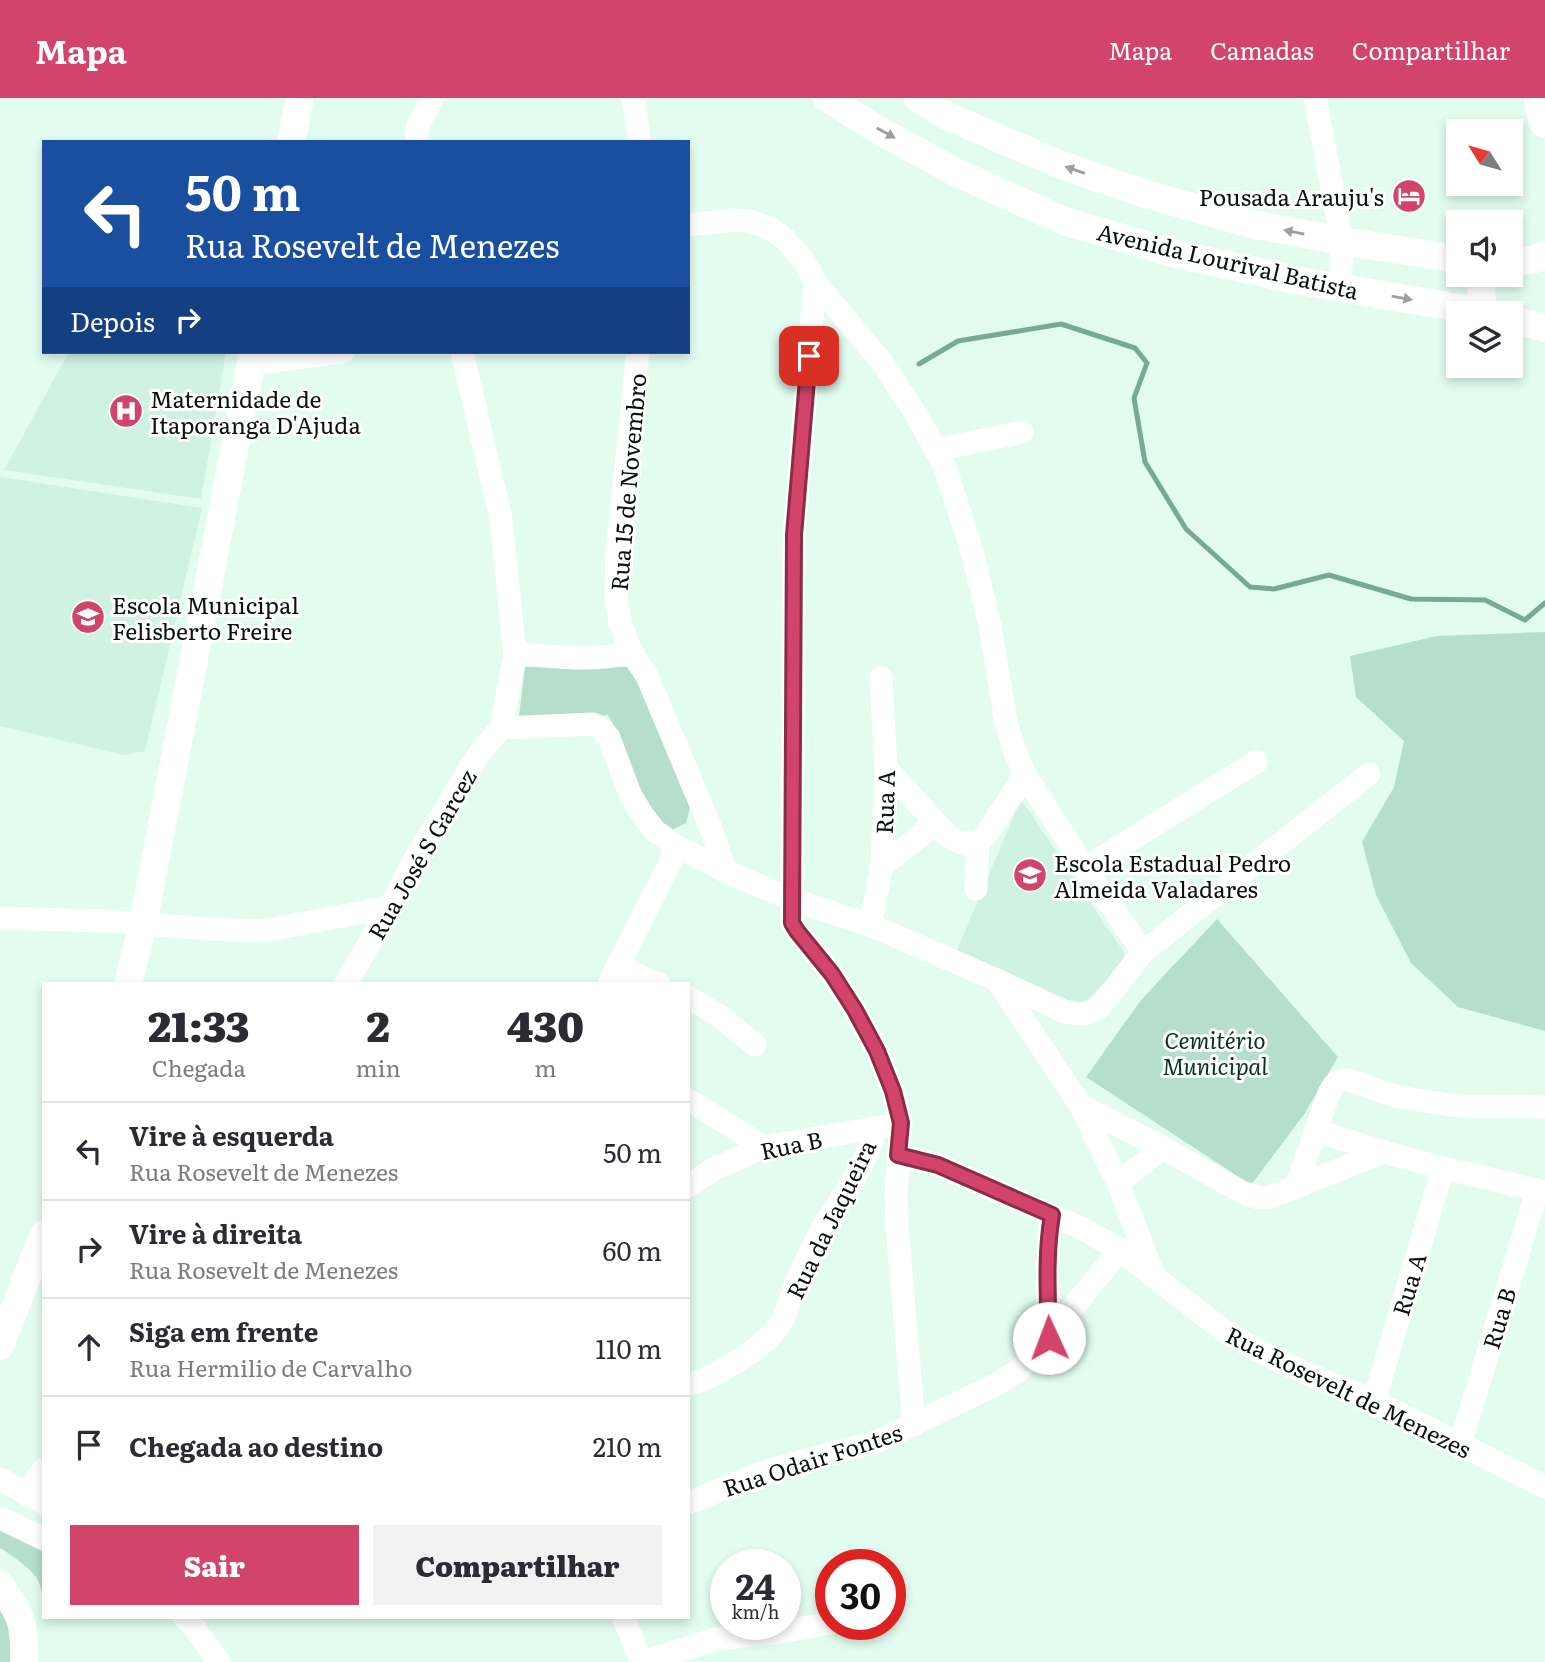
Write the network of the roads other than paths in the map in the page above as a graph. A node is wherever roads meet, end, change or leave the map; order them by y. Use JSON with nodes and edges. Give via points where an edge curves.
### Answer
{"nodes":[{"id":1,"x":299,"y":98,"type":"edge"},
{"id":2,"x":432,"y":98,"type":"edge"},
{"id":3,"x":633,"y":98,"type":"edge"},
{"id":4,"x":827,"y":98,"type":"edge"},
{"id":5,"x":918,"y":98,"type":"edge"},
{"id":6,"x":1315,"y":98,"type":"edge"},
{"id":7,"x":1540,"y":98,"type":"edge"},
{"id":8,"x":1545,"y":121,"type":"edge"},
{"id":9,"x":291,"y":140,"type":"edge"},
{"id":10,"x":417,"y":140,"type":"edge"},
{"id":11,"x":640,"y":140,"type":"edge"},
{"id":12,"x":690,"y":225,"type":"edge"},
{"id":13,"x":1342,"y":241,"type":"junction"},
{"id":14,"x":1545,"y":255,"type":"edge"},
{"id":15,"x":1446,"y":257,"type":"edge"},
{"id":16,"x":1523,"y":262,"type":"edge"},
{"id":17,"x":815,"y":282,"type":"junction"},
{"id":18,"x":1340,"y":287,"type":"junction"},
{"id":19,"x":1446,"y":305,"type":"edge"},
{"id":20,"x":1523,"y":322,"type":"edge"},
{"id":21,"x":1545,"y":328,"type":"edge"},
{"id":22,"x":313,"y":354,"type":"edge"},
{"id":23,"x":461,"y":354,"type":"edge"},
{"id":24,"x":638,"y":354,"type":"edge"},
{"id":25,"x":252,"y":358,"type":"edge"},
{"id":26,"x":1022,"y":432,"type":"dead end"},
{"id":27,"x":936,"y":450,"type":"junction"},
{"id":28,"x":631,"y":652,"type":"junction"},
{"id":29,"x":515,"y":654,"type":"junction"},
{"id":30,"x":881,"y":678,"type":"dead end"},
{"id":31,"x":501,"y":728,"type":"junction"},
{"id":32,"x":1256,"y":762,"type":"dead end"},
{"id":33,"x":886,"y":768,"type":"junction"},
{"id":34,"x":1025,"y":775,"type":"junction"},
{"id":35,"x":1369,"y":775,"type":"dead end"},
{"id":36,"x":935,"y":822,"type":"junction"},
{"id":37,"x":978,"y":843,"type":"junction"},
{"id":38,"x":678,"y":847,"type":"junction"},
{"id":39,"x":882,"y":866,"type":"junction"},
{"id":40,"x":1085,"y":868,"type":"junction"},
{"id":41,"x":725,"y":871,"type":"junction"},
{"id":42,"x":976,"y":889,"type":"dead end"},
{"id":43,"x":793,"y":900,"type":"junction"},
{"id":44,"x":390,"y":907,"type":"junction"},
{"id":45,"x":0,"y":918,"type":"edge"},
{"id":46,"x":143,"y":924,"type":"junction"},
{"id":47,"x":870,"y":925,"type":"junction"},
{"id":48,"x":1143,"y":952,"type":"junction"},
{"id":49,"x":613,"y":975,"type":"edge"},
{"id":50,"x":997,"y":980,"type":"junction"},
{"id":51,"x":128,"y":982,"type":"edge"},
{"id":52,"x":347,"y":982,"type":"edge"},
{"id":53,"x":649,"y":982,"type":"edge"},
{"id":54,"x":690,"y":998,"type":"edge"},
{"id":55,"x":755,"y":1045,"type":"dead end"},
{"id":56,"x":690,"y":1101,"type":"edge"},
{"id":57,"x":1081,"y":1106,"type":"junction"},
{"id":58,"x":1545,"y":1107,"type":"edge"},
{"id":59,"x":901,"y":1123,"type":"junction"},
{"id":60,"x":874,"y":1128,"type":"junction"},
{"id":61,"x":1316,"y":1130,"type":"junction"},
{"id":62,"x":764,"y":1147,"type":"junction"},
{"id":63,"x":1163,"y":1149,"type":"junction"},
{"id":64,"x":1384,"y":1152,"type":"junction"},
{"id":65,"x":898,"y":1155,"type":"junction"},
{"id":66,"x":1443,"y":1168,"type":"junction"},
{"id":67,"x":1118,"y":1183,"type":"junction"},
{"id":68,"x":690,"y":1185,"type":"edge"},
{"id":69,"x":1296,"y":1186,"type":"junction"},
{"id":70,"x":1541,"y":1191,"type":"edge"},
{"id":71,"x":1052,"y":1215,"type":"junction"},
{"id":72,"x":42,"y":1239,"type":"edge"},
{"id":73,"x":1120,"y":1250,"type":"junction"},
{"id":74,"x":1153,"y":1275,"type":"junction"},
{"id":75,"x":1049,"y":1338,"type":"junction"},
{"id":76,"x":0,"y":1346,"type":"edge"},
{"id":77,"x":690,"y":1383,"type":"edge"},
{"id":78,"x":1374,"y":1401,"type":"junction"},
{"id":79,"x":914,"y":1425,"type":"junction"},
{"id":80,"x":1460,"y":1445,"type":"junction"},
{"id":81,"x":42,"y":1476,"type":"edge"},
{"id":82,"x":0,"y":1479,"type":"edge"},
{"id":83,"x":1545,"y":1487,"type":"edge"},
{"id":84,"x":35,"y":1499,"type":"edge"},
{"id":85,"x":690,"y":1502,"type":"edge"},
{"id":86,"x":0,"y":1518,"type":"edge"},
{"id":87,"x":42,"y":1538,"type":"edge"},
{"id":88,"x":0,"y":1585,"type":"edge"},
{"id":89,"x":186,"y":1619,"type":"edge"},
{"id":90,"x":624,"y":1619,"type":"edge"},
{"id":91,"x":815,"y":1626,"type":"edge"},
{"id":92,"x":24,"y":1662,"type":"edge"},
{"id":93,"x":219,"y":1662,"type":"edge"},
{"id":94,"x":643,"y":1662,"type":"edge"}],
"edges":[{"from":1,"to":9,"type":"main road"},
{"from":2,"to":10,"type":"street","via":[[417,127]]},
{"from":3,"to":11,"type":"street"},
{"from":4,"to":18,"type":"main road","name":"Avenida Lourival Batista","one_way":true,"via":[[955,172],[1064,221],[1173,253]]},
{"from":13,"to":5,"type":"main road","name":"Avenida Lourival Batista","one_way":true,"via":[[1251,224],[1126,188],[1060,165],[947,116]]},
{"from":6,"to":13,"type":"street"},
{"from":7,"to":8,"type":"highway"},
{"from":12,"to":17,"type":"street","via":[[735,220],[770,228],[798,253]]},
{"from":13,"to":15,"type":"main road","name":"Avenida Lourival Batista"},
{"from":13,"to":18,"type":"street"},
{"from":14,"to":16,"type":"main road"},
{"from":17,"to":27,"type":"street","via":[[881,361]]},
{"from":17,"to":43,"type":"street","via":[[794,535]]},
{"from":18,"to":19,"type":"main road","name":"Avenida Lourival Batista","one_way":true},
{"from":20,"to":21,"type":"main road"},
{"from":22,"to":25,"type":"street"},
{"from":23,"to":29,"type":"street","via":[[501,519]]},
{"from":24,"to":28,"type":"street","name":"Rua 15 de Novembro","via":[[616,597]]},
{"from":25,"to":46,"type":"main road"},
{"from":26,"to":27,"type":"street"},
{"from":27,"to":34,"type":"street","via":[[972,551],[1006,722]]},
{"from":28,"to":29,"type":"street","via":[[581,658]]},
{"from":28,"to":41,"type":"street","name":"Rua 15 de Novembro","via":[[647,676]]},
{"from":29,"to":31,"type":"street"},
{"from":30,"to":33,"type":"street","name":"Rua A"},
{"from":31,"to":38,"type":"street","via":[[593,724],[604,730],[642,814],[655,831]]},
{"from":31,"to":44,"type":"street","name":"Rua José S Garcez","via":[[479,754]]},
{"from":32,"to":40,"type":"street"},
{"from":33,"to":36,"type":"street"},
{"from":33,"to":39,"type":"street","name":"Rua A"},
{"from":34,"to":37,"type":"street"},
{"from":34,"to":40,"type":"street"},
{"from":35,"to":48,"type":"street"},
{"from":36,"to":37,"type":"street","via":[[958,842]]},
{"from":36,"to":39,"type":"street"},
{"from":37,"to":42,"type":"street"},
{"from":38,"to":41,"type":"street"},
{"from":38,"to":49,"type":"street"},
{"from":39,"to":47,"type":"street","name":"Rua A"},
{"from":40,"to":48,"type":"street"},
{"from":41,"to":43,"type":"street"},
{"from":43,"to":47,"type":"street"},
{"from":43,"to":59,"type":"street","via":[[792,923],[861,1020],[893,1091]]},
{"from":44,"to":46,"type":"street","via":[[263,931]]},
{"from":44,"to":52,"type":"street","name":"Rua José S Garcez"},
{"from":45,"to":46,"type":"street"},
{"from":46,"to":51,"type":"main road"},
{"from":47,"to":50,"type":"street"},
{"from":48,"to":50,"type":"street","via":[[1099,1008],[1087,1013],[1063,1011]]},
{"from":49,"to":53,"type":"street"},
{"from":50,"to":57,"type":"street"},
{"from":54,"to":55,"type":"street"},
{"from":56,"to":62,"type":"street"},
{"from":57,"to":63,"type":"street"},
{"from":57,"to":67,"type":"street"},
{"from":58,"to":61,"type":"street","via":[[1457,1106],[1398,1097],[1341,1079],[1329,1093]]},
{"from":59,"to":60,"type":"street","name":"Rua B"},
{"from":59,"to":65,"type":"street"},
{"from":60,"to":62,"type":"street","name":"Rua B"},
{"from":60,"to":77,"type":"street","name":"Rua da Jaqueira","via":[[864,1161],[821,1231],[778,1327],[747,1354]]},
{"from":61,"to":64,"type":"street"},
{"from":61,"to":69,"type":"street"},
{"from":62,"to":68,"type":"street","name":"Rua B"},
{"from":63,"to":67,"type":"street"},
{"from":63,"to":69,"type":"street","via":[[1244,1194],[1271,1197]]},
{"from":64,"to":66,"type":"street"},
{"from":64,"to":69,"type":"street"},
{"from":65,"to":71,"type":"street","name":"Rua Rosevelt de Menezes","via":[[938,1165]]},
{"from":65,"to":79,"type":"street","via":[[897,1226]]},
{"from":66,"to":70,"type":"street"},
{"from":66,"to":78,"type":"street","name":"Rua A"},
{"from":67,"to":74,"type":"street"},
{"from":70,"to":80,"type":"street","name":"Rua B"},
{"from":71,"to":73,"type":"street","name":"Rua Rosevelt de Menezes"},
{"from":71,"to":75,"type":"street","via":[[1047,1271]]},
{"from":72,"to":76,"type":"main road"},
{"from":73,"to":74,"type":"street","name":"Rua Rosevelt de Menezes"},
{"from":73,"to":75,"type":"street","name":"Rua Odair Fontes"},
{"from":74,"to":78,"type":"street","name":"Rua Rosevelt de Menezes","via":[[1246,1344]]},
{"from":75,"to":79,"type":"street","name":"Rua Odair Fontes","via":[[1019,1370],[999,1383]]},
{"from":78,"to":80,"type":"street","name":"Rua Rosevelt de Menezes"},
{"from":79,"to":85,"type":"street","name":"Rua Odair Fontes","via":[[877,1442],[764,1472]]},
{"from":80,"to":83,"type":"street","name":"Rua Rosevelt de Menezes"},
{"from":81,"to":84,"type":"street"},
{"from":82,"to":84,"type":"street"},
{"from":86,"to":87,"type":"street"},
{"from":88,"to":92,"type":"main road","via":[[22,1623]]},
{"from":89,"to":93,"type":"street"},
{"from":90,"to":94,"type":"street"},
{"from":91,"to":94,"type":"street","via":[[716,1639]]}]}
